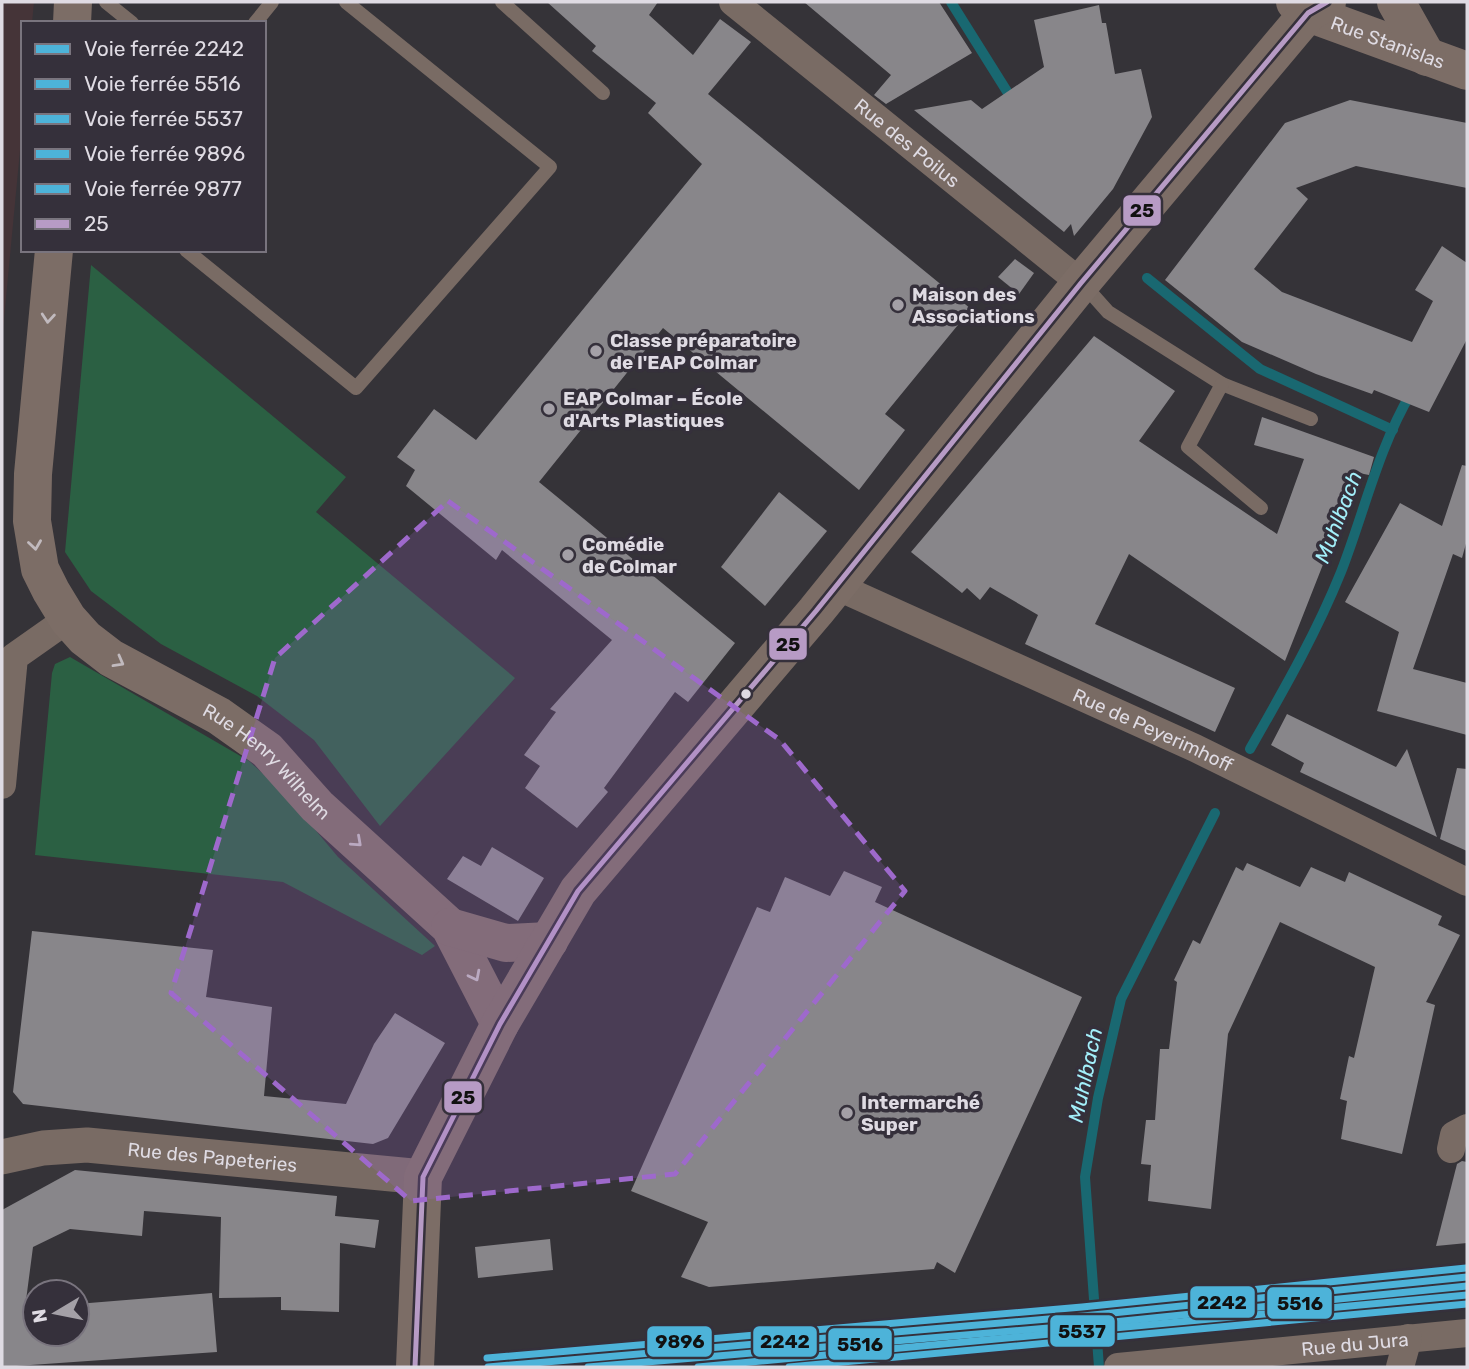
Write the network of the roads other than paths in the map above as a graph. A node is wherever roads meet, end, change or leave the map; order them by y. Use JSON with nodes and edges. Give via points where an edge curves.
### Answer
{"nodes":[{"id":1,"x":73,"y":2,"type":"edge"},
{"id":2,"x":107,"y":2,"type":"edge"},
{"id":3,"x":272,"y":2,"type":"edge"},
{"id":4,"x":346,"y":2,"type":"edge"},
{"id":5,"x":502,"y":2,"type":"edge"},
{"id":6,"x":733,"y":2,"type":"edge"},
{"id":7,"x":1396,"y":2,"type":"edge"},
{"id":8,"x":1311,"y":5,"type":"edge"},
{"id":9,"x":72,"y":21,"type":"edge"},
{"id":10,"x":130,"y":21,"type":"edge"},
{"id":11,"x":257,"y":21,"type":"edge"},
{"id":12,"x":1427,"y":57,"type":"junction"},
{"id":13,"x":1467,"y":71,"type":"edge"},
{"id":14,"x":603,"y":93,"type":"dead end"},
{"id":15,"x":54,"y":252,"type":"edge"},
{"id":16,"x":188,"y":252,"type":"edge"},
{"id":17,"x":1081,"y":283,"type":"junction"},
{"id":18,"x":1222,"y":384,"type":"junction"},
{"id":19,"x":1311,"y":419,"type":"dead end"},
{"id":20,"x":1261,"y":508,"type":"dead end"},
{"id":21,"x":836,"y":586,"type":"junction"},
{"id":22,"x":68,"y":619,"type":"junction"},
{"id":23,"x":2,"y":786,"type":"edge"},
{"id":24,"x":1467,"y":882,"type":"edge"},
{"id":25,"x":450,"y":928,"type":"junction"},
{"id":26,"x":549,"y":941,"type":"junction"},
{"id":27,"x":500,"y":1024,"type":"junction"},
{"id":28,"x":2,"y":1157,"type":"edge"},
{"id":29,"x":423,"y":1177,"type":"junction"},
{"id":30,"x":1467,"y":1333,"type":"edge"},
{"id":31,"x":1408,"y":1338,"type":"junction"},
{"id":32,"x":415,"y":1367,"type":"edge"},
{"id":33,"x":1118,"y":1367,"type":"edge"},
{"id":34,"x":1400,"y":1367,"type":"edge"}],
"edges":[{"from":1,"to":9,"type":"main road"},
{"from":2,"to":10,"type":"lane"},
{"from":3,"to":11,"type":"lane"},
{"from":4,"to":16,"type":"lane","via":[[550,167],[356,388]]},
{"from":5,"to":14,"type":"lane"},
{"from":6,"to":17,"type":"street","name":"Rue des Poilus"},
{"from":7,"to":12,"type":"main road"},
{"from":8,"to":12,"type":"main road","name":"Rue Stanislas"},
{"from":8,"to":17,"type":"main road"},
{"from":12,"to":13,"type":"main road","name":"Rue Stanislas"},
{"from":15,"to":22,"type":"main road","name":"Rue Henry Wilhelm","one_way":true,"via":[[33,474],[33,522],[40,569]]},
{"from":17,"to":18,"type":"lane","via":[[1108,312]]},
{"from":17,"to":21,"type":"main road"},
{"from":18,"to":19,"type":"lane"},
{"from":18,"to":20,"type":"lane","via":[[1188,447]]},
{"from":21,"to":24,"type":"street","name":"Rue de Peyerimhoff","via":[[1195,748]]},
{"from":21,"to":26,"type":"main road","via":[[578,891]]},
{"from":22,"to":23,"type":"street","via":[[14,657]]},
{"from":22,"to":25,"type":"main road","name":"Rue Henry Wilhelm","one_way":true,"via":[[111,658],[219,716],[267,750],[317,806]]},
{"from":25,"to":26,"type":"main road","name":"Rue Henry Wilhelm","via":[[506,943]]},
{"from":25,"to":27,"type":"main road","name":"Rue Henry Wilhelm","one_way":true},
{"from":26,"to":27,"type":"main road"},
{"from":27,"to":29,"type":"main road"},
{"from":28,"to":29,"type":"street","name":"Rue des Papeteries","via":[[86,1145]]},
{"from":29,"to":32,"type":"main road"},
{"from":30,"to":31,"type":"street","name":"Rue du Jura"},
{"from":31,"to":33,"type":"street","name":"Rue du Jura"},
{"from":31,"to":34,"type":"street"}]}
